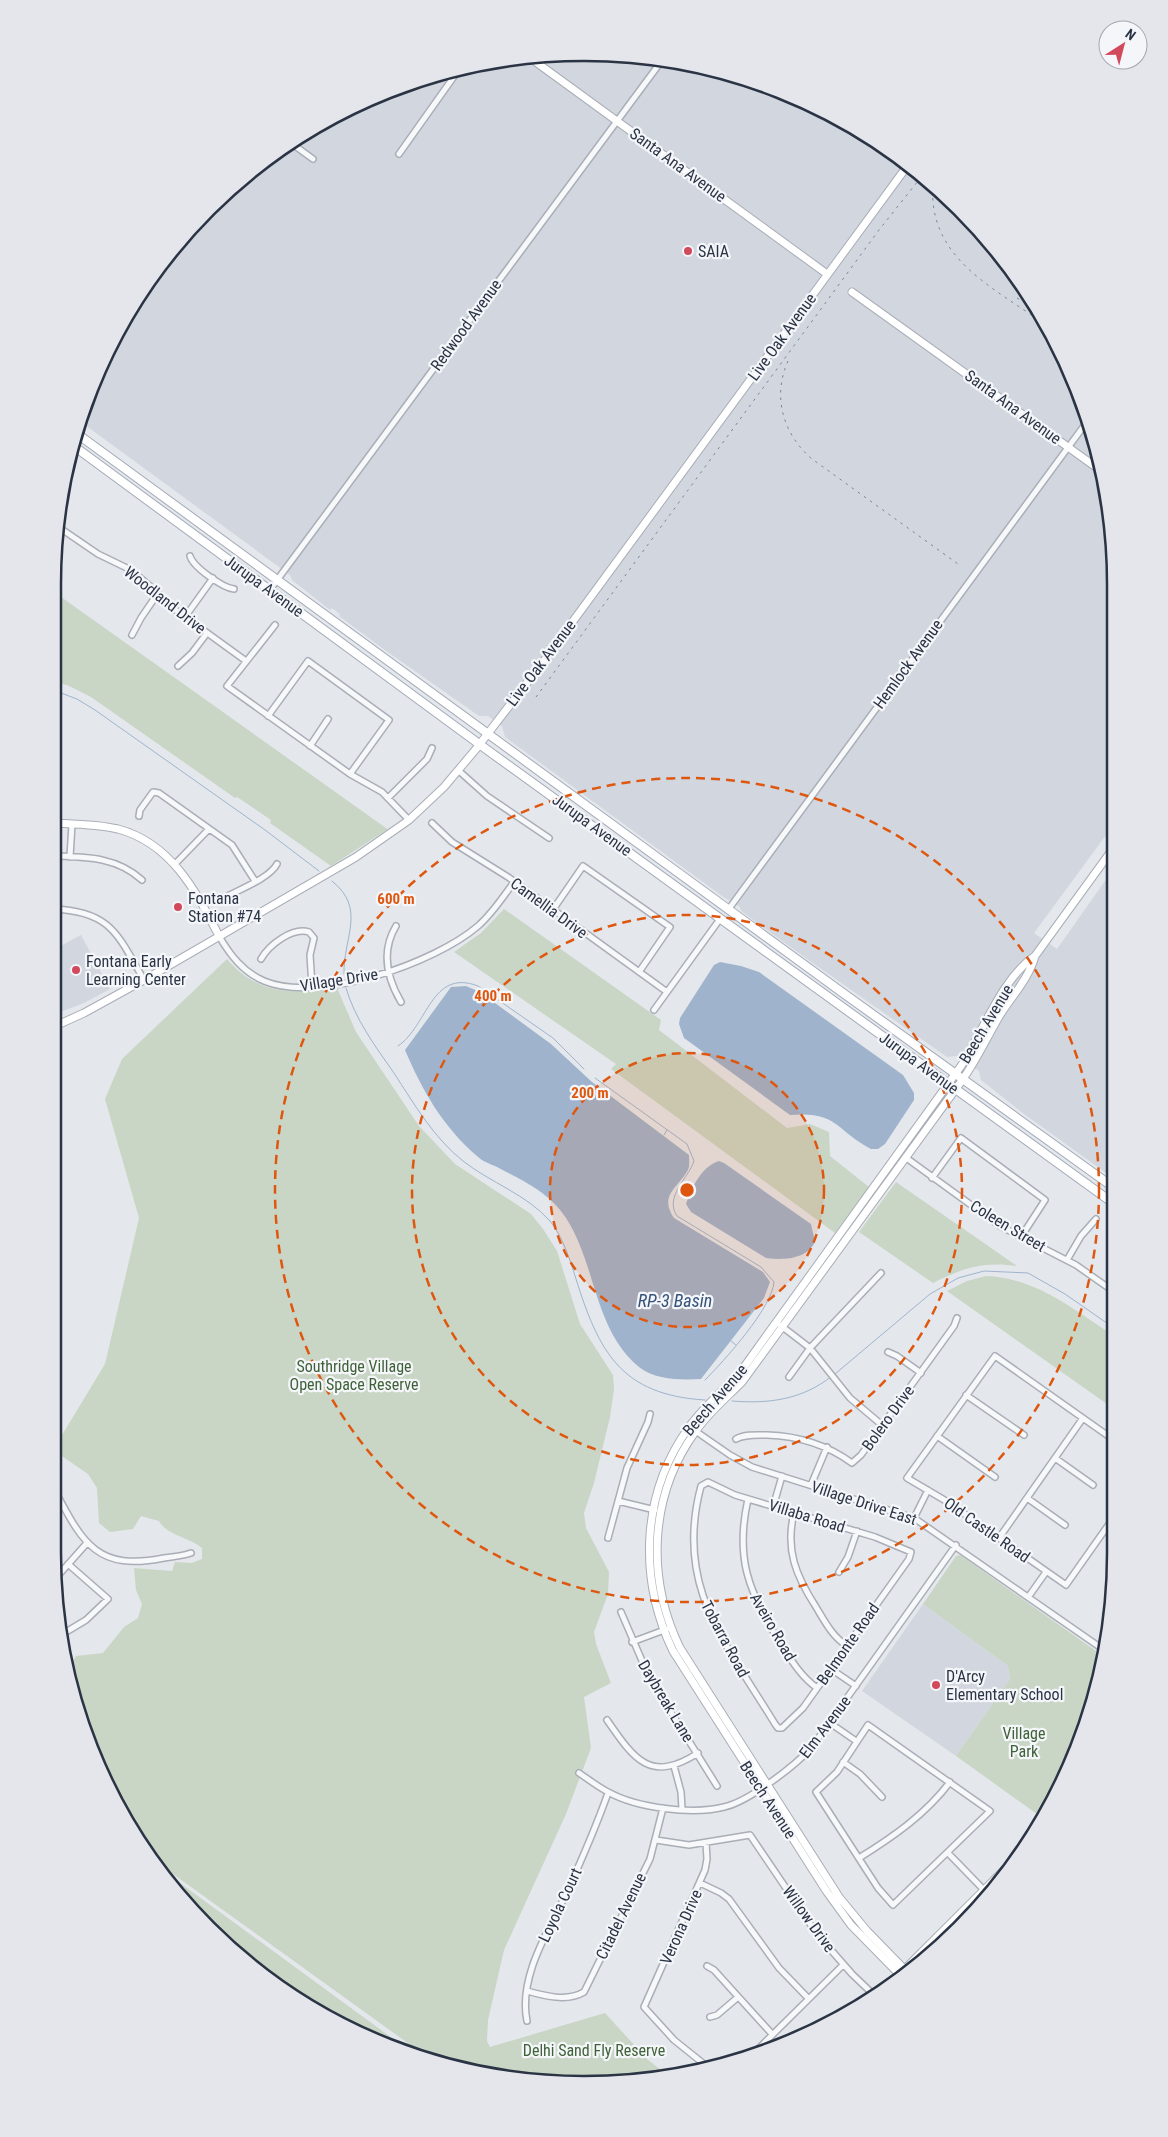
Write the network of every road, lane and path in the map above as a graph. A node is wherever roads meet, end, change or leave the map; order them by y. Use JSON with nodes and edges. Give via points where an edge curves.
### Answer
{"nodes":[{"id":1,"x":538,"y":63,"type":"edge"},
{"id":2,"x":657,"y":67,"type":"edge"},
{"id":3,"x":453,"y":78,"type":"edge"},
{"id":4,"x":616,"y":121,"type":"junction"},
{"id":5,"x":297,"y":147,"type":"edge"},
{"id":6,"x":399,"y":154,"type":"dead end"},
{"id":7,"x":313,"y":159,"type":"dead end"},
{"id":8,"x":904,"y":171,"type":"edge"},
{"id":9,"x":536,"y":230,"type":"junction"},
{"id":10,"x":542,"y":235,"type":"dead end"},
{"id":11,"x":828,"y":274,"type":"junction"},
{"id":12,"x":852,"y":292,"type":"dead end"},
{"id":13,"x":1082,"y":426,"type":"edge"},
{"id":14,"x":82,"y":438,"type":"edge"},
{"id":15,"x":1068,"y":447,"type":"junction"},
{"id":16,"x":79,"y":449,"type":"edge"},
{"id":17,"x":1093,"y":465,"type":"edge"},
{"id":18,"x":64,"y":530,"type":"edge"},
{"id":19,"x":190,"y":556,"type":"dead end"},
{"id":20,"x":213,"y":578,"type":"junction"},
{"id":21,"x":277,"y":580,"type":"junction"},
{"id":22,"x":234,"y":589,"type":"dead end"},
{"id":23,"x":269,"y":591,"type":"junction"},
{"id":24,"x":158,"y":593,"type":"junction"},
{"id":25,"x":185,"y":617,"type":"junction"},
{"id":26,"x":275,"y":625,"type":"dead end"},
{"id":27,"x":207,"y":633,"type":"junction"},
{"id":28,"x":132,"y":635,"type":"dead end"},
{"id":29,"x":246,"y":661,"type":"junction"},
{"id":30,"x":178,"y":666,"type":"dead end"},
{"id":31,"x":268,"y":716,"type":"junction"},
{"id":32,"x":328,"y":719,"type":"dead end"},
{"id":33,"x":487,"y":734,"type":"junction"},
{"id":34,"x":480,"y":744,"type":"junction"},
{"id":35,"x":310,"y":746,"type":"junction"},
{"id":36,"x":432,"y":748,"type":"dead end"},
{"id":37,"x":459,"y":771,"type":"junction"},
{"id":38,"x":350,"y":774,"type":"junction"},
{"id":39,"x":388,"y":798,"type":"junction"},
{"id":40,"x":139,"y":816,"type":"dead end"},
{"id":41,"x":408,"y":820,"type":"junction"},
{"id":42,"x":61,"y":823,"type":"edge"},
{"id":43,"x":432,"y":823,"type":"dead end"},
{"id":44,"x":72,"y":824,"type":"junction"},
{"id":45,"x":210,"y":829,"type":"junction"},
{"id":46,"x":549,"y":838,"type":"dead end"},
{"id":47,"x":61,"y":856,"type":"edge"},
{"id":48,"x":70,"y":856,"type":"junction"},
{"id":49,"x":1107,"y":857,"type":"edge"},
{"id":50,"x":175,"y":864,"type":"junction"},
{"id":51,"x":277,"y":864,"type":"dead end"},
{"id":52,"x":142,"y":880,"type":"dead end"},
{"id":53,"x":255,"y":881,"type":"junction"},
{"id":54,"x":514,"y":882,"type":"junction"},
{"id":55,"x":218,"y":897,"type":"dead end"},
{"id":56,"x":61,"y":910,"type":"edge"},
{"id":57,"x":728,"y":910,"type":"junction"},
{"id":58,"x":552,"y":911,"type":"junction"},
{"id":59,"x":720,"y":918,"type":"junction"},
{"id":60,"x":396,"y":926,"type":"dead end"},
{"id":61,"x":219,"y":936,"type":"junction"},
{"id":62,"x":1035,"y":956,"type":"junction"},
{"id":63,"x":261,"y":959,"type":"dead end"},
{"id":64,"x":389,"y":972,"type":"junction"},
{"id":65,"x":639,"y":972,"type":"junction"},
{"id":66,"x":144,"y":980,"type":"junction"},
{"id":67,"x":312,"y":986,"type":"junction"},
{"id":68,"x":667,"y":992,"type":"junction"},
{"id":69,"x":401,"y":1002,"type":"dead end"},
{"id":70,"x":654,"y":1010,"type":"dead end"},
{"id":71,"x":61,"y":1023,"type":"edge"},
{"id":72,"x":955,"y":1074,"type":"junction"},
{"id":73,"x":963,"y":1079,"type":"junction"},
{"id":74,"x":951,"y":1087,"type":"junction"},
{"id":75,"x":905,"y":1157,"type":"junction"},
{"id":76,"x":932,"y":1178,"type":"junction"},
{"id":77,"x":1107,"y":1183,"type":"edge"},
{"id":78,"x":1107,"y":1199,"type":"edge"},
{"id":79,"x":1096,"y":1219,"type":"dead end"},
{"id":80,"x":1021,"y":1237,"type":"junction"},
{"id":81,"x":1067,"y":1260,"type":"junction"},
{"id":82,"x":881,"y":1273,"type":"dead end"},
{"id":83,"x":1107,"y":1286,"type":"edge"},
{"id":84,"x":957,"y":1318,"type":"dead end"},
{"id":85,"x":779,"y":1325,"type":"junction"},
{"id":86,"x":810,"y":1348,"type":"junction"},
{"id":87,"x":888,"y":1352,"type":"dead end"},
{"id":88,"x":921,"y":1373,"type":"junction"},
{"id":89,"x":789,"y":1377,"type":"dead end"},
{"id":90,"x":966,"y":1395,"type":"junction"},
{"id":91,"x":650,"y":1414,"type":"dead end"},
{"id":92,"x":1083,"y":1418,"type":"junction"},
{"id":93,"x":882,"y":1426,"type":"junction"},
{"id":94,"x":692,"y":1429,"type":"junction"},
{"id":95,"x":1107,"y":1435,"type":"edge"},
{"id":96,"x":937,"y":1436,"type":"junction"},
{"id":97,"x":1024,"y":1436,"type":"dead end"},
{"id":98,"x":736,"y":1439,"type":"dead end"},
{"id":99,"x":827,"y":1447,"type":"junction"},
{"id":100,"x":1055,"y":1458,"type":"junction"},
{"id":101,"x":782,"y":1476,"type":"junction"},
{"id":102,"x":995,"y":1477,"type":"dead end"},
{"id":103,"x":703,"y":1483,"type":"joint"},
{"id":104,"x":811,"y":1485,"type":"junction"},
{"id":105,"x":1093,"y":1485,"type":"dead end"},
{"id":106,"x":928,"y":1490,"type":"junction"},
{"id":107,"x":1027,"y":1498,"type":"junction"},
{"id":108,"x":748,"y":1499,"type":"junction"},
{"id":109,"x":618,"y":1501,"type":"junction"},
{"id":110,"x":61,"y":1503,"type":"edge"},
{"id":111,"x":774,"y":1506,"type":"junction"},
{"id":112,"x":656,"y":1510,"type":"junction"},
{"id":113,"x":794,"y":1513,"type":"junction"},
{"id":114,"x":914,"y":1518,"type":"junction"},
{"id":115,"x":1065,"y":1525,"type":"dead end"},
{"id":116,"x":1107,"y":1527,"type":"edge"},
{"id":117,"x":857,"y":1531,"type":"junction"},
{"id":118,"x":608,"y":1538,"type":"dead end"},
{"id":119,"x":999,"y":1538,"type":"junction"},
{"id":120,"x":87,"y":1543,"type":"junction"},
{"id":121,"x":956,"y":1545,"type":"junction"},
{"id":122,"x":911,"y":1552,"type":"joint"},
{"id":123,"x":191,"y":1553,"type":"dead end"},
{"id":124,"x":68,"y":1564,"type":"junction"},
{"id":125,"x":62,"y":1571,"type":"edge"},
{"id":126,"x":839,"y":1572,"type":"dead end"},
{"id":127,"x":1046,"y":1572,"type":"junction"},
{"id":128,"x":1029,"y":1596,"type":"junction"},
{"id":129,"x":621,"y":1612,"type":"dead end"},
{"id":130,"x":671,"y":1628,"type":"junction"},
{"id":131,"x":663,"y":1630,"type":"junction"},
{"id":132,"x":67,"y":1631,"type":"edge"},
{"id":133,"x":632,"y":1642,"type":"junction"},
{"id":134,"x":847,"y":1646,"type":"junction"},
{"id":135,"x":1098,"y":1646,"type":"edge"},
{"id":136,"x":831,"y":1669,"type":"junction"},
{"id":137,"x":856,"y":1686,"type":"junction"},
{"id":138,"x":817,"y":1688,"type":"junction"},
{"id":139,"x":607,"y":1720,"type":"dead end"},
{"id":140,"x":830,"y":1723,"type":"junction"},
{"id":141,"x":778,"y":1728,"type":"joint"},
{"id":142,"x":856,"y":1741,"type":"junction"},
{"id":143,"x":698,"y":1753,"type":"junction"},
{"id":144,"x":844,"y":1762,"type":"junction"},
{"id":145,"x":674,"y":1766,"type":"junction"},
{"id":146,"x":579,"y":1772,"type":"dead end"},
{"id":147,"x":950,"y":1782,"type":"junction"},
{"id":148,"x":764,"y":1785,"type":"junction"},
{"id":149,"x":717,"y":1786,"type":"dead end"},
{"id":150,"x":608,"y":1793,"type":"junction"},
{"id":151,"x":882,"y":1797,"type":"dead end"},
{"id":152,"x":662,"y":1808,"type":"junction"},
{"id":153,"x":682,"y":1809,"type":"junction"},
{"id":154,"x":656,"y":1840,"type":"junction"},
{"id":155,"x":706,"y":1843,"type":"junction"},
{"id":156,"x":948,"y":1853,"type":"junction"},
{"id":157,"x":859,"y":1858,"type":"junction"},
{"id":158,"x":700,"y":1883,"type":"junction"},
{"id":159,"x":984,"y":1890,"type":"edge"},
{"id":160,"x":843,"y":1964,"type":"junction"},
{"id":161,"x":707,"y":1966,"type":"dead end"},
{"id":162,"x":900,"y":1970,"type":"edge"},
{"id":163,"x":870,"y":1990,"type":"edge"},
{"id":164,"x":527,"y":1991,"type":"junction"},
{"id":165,"x":737,"y":1998,"type":"junction"},
{"id":166,"x":808,"y":1998,"type":"junction"},
{"id":167,"x":710,"y":2017,"type":"dead end"},
{"id":168,"x":526,"y":2021,"type":"dead end"},
{"id":169,"x":772,"y":2034,"type":"junction"},
{"id":170,"x":762,"y":2044,"type":"edge"},
{"id":171,"x":702,"y":2062,"type":"edge"}],
"edges":[{"from":1,"to":4,"type":"street","name":"Santa Ana Avenue"},
{"from":2,"to":4,"type":"street","name":"Redwood Avenue"},
{"from":3,"to":6,"type":"street"},
{"from":4,"to":9,"type":"street","name":"Redwood Avenue"},
{"from":4,"to":11,"type":"street","name":"Santa Ana Avenue"},
{"from":5,"to":7,"type":"street"},
{"from":8,"to":11,"type":"street","name":"Live Oak Avenue"},
{"from":9,"to":10,"type":"street"},
{"from":9,"to":21,"type":"street","name":"Redwood Avenue"},
{"from":11,"to":33,"type":"street","name":"Live Oak Avenue"},
{"from":12,"to":15,"type":"street","name":"Santa Ana Avenue"},
{"from":13,"to":15,"type":"street","name":"Hemlock Avenue"},
{"from":14,"to":21,"type":"main road","name":"Jurupa Avenue"},
{"from":15,"to":17,"type":"street","name":"Santa Ana Avenue"},
{"from":15,"to":57,"type":"street","name":"Hemlock Avenue"},
{"from":16,"to":23,"type":"main road","name":"Jurupa Avenue"},
{"from":18,"to":24,"type":"street","name":"Woodland Drive","via":[[98,554],[131,570]]},
{"from":19,"to":20,"type":"street","via":[[192,562]]},
{"from":20,"to":22,"type":"street","via":[[228,589]]},
{"from":20,"to":25,"type":"street"},
{"from":21,"to":23,"type":"street","name":"Redwood Avenue"},
{"from":21,"to":33,"type":"main road","name":"Jurupa Avenue"},
{"from":23,"to":34,"type":"main road","name":"Jurupa Avenue"},
{"from":24,"to":25,"type":"street","name":"Woodland Drive"},
{"from":24,"to":28,"type":"street"},
{"from":25,"to":27,"type":"street","name":"Woodland Drive"},
{"from":26,"to":29,"type":"street"},
{"from":27,"to":29,"type":"street","name":"Woodland Drive"},
{"from":27,"to":30,"type":"street"},
{"from":29,"to":31,"type":"street","via":[[228,686]]},
{"from":31,"to":35,"type":"street"},
{"from":31,"to":38,"type":"street","via":[[308,661],[389,720]]},
{"from":32,"to":35,"type":"street"},
{"from":33,"to":34,"type":"street","name":"Live Oak Avenue"},
{"from":33,"to":57,"type":"main road","name":"Jurupa Avenue"},
{"from":34,"to":37,"type":"street","name":"Live Oak Avenue"},
{"from":34,"to":59,"type":"main road","name":"Jurupa Avenue"},
{"from":35,"to":38,"type":"street"},
{"from":36,"to":39,"type":"street","via":[[427,759]]},
{"from":37,"to":41,"type":"street","name":"Live Oak Avenue"},
{"from":37,"to":46,"type":"street","via":[[484,794]]},
{"from":38,"to":39,"type":"street"},
{"from":39,"to":41,"type":"street"},
{"from":40,"to":45,"type":"street","via":[[153,792],[159,793]]},
{"from":41,"to":61,"type":"street","name":"Live Oak Avenue","via":[[338,868]]},
{"from":42,"to":44,"type":"street","name":"Village Drive"},
{"from":43,"to":54,"type":"street","name":"Camellia Drive","via":[[452,842]]},
{"from":44,"to":48,"type":"street"},
{"from":44,"to":50,"type":"street","name":"Village Drive","via":[[128,832],[154,846]]},
{"from":45,"to":50,"type":"street"},
{"from":45,"to":53,"type":"street","via":[[236,849]]},
{"from":47,"to":48,"type":"street"},
{"from":48,"to":52,"type":"street","via":[[114,862]]},
{"from":49,"to":62,"type":"street","name":"Beech Avenue"},
{"from":50,"to":61,"type":"street","name":"Village Drive"},
{"from":51,"to":53,"type":"street"},
{"from":53,"to":55,"type":"street","via":[[224,898]]},
{"from":54,"to":58,"type":"street","name":"Camellia Drive"},
{"from":54,"to":64,"type":"street","name":"Village Drive","via":[[485,919],[472,930],[424,958]]},
{"from":56,"to":66,"type":"street","via":[[83,911],[106,923]]},
{"from":57,"to":72,"type":"main road","name":"Jurupa Avenue"},
{"from":58,"to":65,"type":"street","name":"Camellia Drive"},
{"from":58,"to":65,"type":"street","via":[[583,866],[670,927]]},
{"from":59,"to":68,"type":"street"},
{"from":59,"to":74,"type":"main road","name":"Jurupa Avenue"},
{"from":60,"to":64,"type":"street","via":[[387,950]]},
{"from":61,"to":66,"type":"street","name":"Live Oak Avenue"},
{"from":61,"to":67,"type":"street","name":"Village Drive","via":[[237,962],[259,978],[290,988]]},
{"from":62,"to":72,"type":"street","name":"Beech Avenue","via":[[1025,963],[999,1000]]},
{"from":62,"to":73,"type":"street","name":"Beech Avenue","via":[[1032,968]]},
{"from":63,"to":67,"type":"street","via":[[265,951],[281,939],[309,932],[314,938],[310,955]]},
{"from":64,"to":67,"type":"street","name":"Village Drive"},
{"from":64,"to":69,"type":"street"},
{"from":65,"to":68,"type":"street","name":"Camellia Drive"},
{"from":66,"to":71,"type":"street","name":"Live Oak Avenue"},
{"from":68,"to":70,"type":"street"},
{"from":72,"to":73,"type":"main road","name":"Jurupa Avenue"},
{"from":72,"to":74,"type":"street","name":"Beech Avenue"},
{"from":73,"to":74,"type":"street","name":"Beech Avenue"},
{"from":73,"to":77,"type":"main road","name":"Jurupa Avenue"},
{"from":74,"to":75,"type":"street","name":"Beech Avenue"},
{"from":74,"to":78,"type":"main road","name":"Jurupa Avenue"},
{"from":74,"to":85,"type":"street","name":"Beech Avenue"},
{"from":75,"to":76,"type":"street","name":"Coleen Street"},
{"from":75,"to":85,"type":"street","name":"Beech Avenue"},
{"from":76,"to":80,"type":"street","name":"Coleen Street"},
{"from":76,"to":80,"type":"street","via":[[961,1138],[1046,1200]]},
{"from":79,"to":81,"type":"street"},
{"from":80,"to":81,"type":"street","name":"Coleen Street"},
{"from":81,"to":83,"type":"street","name":"Coleen Street"},
{"from":82,"to":86,"type":"street"},
{"from":84,"to":88,"type":"street","name":"Bolero Drive"},
{"from":85,"to":86,"type":"street"},
{"from":85,"to":94,"type":"street","name":"Beech Avenue"},
{"from":86,"to":89,"type":"street"},
{"from":86,"to":93,"type":"street","via":[[857,1406]]},
{"from":87,"to":88,"type":"street"},
{"from":88,"to":93,"type":"street","name":"Bolero Drive"},
{"from":90,"to":92,"type":"street","via":[[995,1356]]},
{"from":90,"to":96,"type":"street"},
{"from":90,"to":97,"type":"street"},
{"from":91,"to":109,"type":"street","via":[[627,1468]]},
{"from":92,"to":95,"type":"street"},
{"from":92,"to":100,"type":"street"},
{"from":93,"to":99,"type":"street","name":"Bolero Drive","via":[[852,1464]]},
{"from":94,"to":101,"type":"street","name":"Village Drive East","via":[[741,1462]]},
{"from":94,"to":112,"type":"street","name":"Beech Avenue","via":[[668,1463]]},
{"from":96,"to":102,"type":"street"},
{"from":96,"to":106,"type":"street","name":"Old Castle Road","via":[[907,1478]]},
{"from":98,"to":99,"type":"street","name":"Bolero Drive","via":[[781,1436]]},
{"from":99,"to":104,"type":"street"},
{"from":100,"to":105,"type":"street"},
{"from":100,"to":107,"type":"street"},
{"from":101,"to":104,"type":"street","name":"Village Drive East"},
{"from":101,"to":111,"type":"street"},
{"from":103,"to":108,"type":"street","name":"Villaba Road","via":[[710,1482]]},
{"from":103,"to":141,"type":"street","name":"Tobarra Road","via":[[694,1543],[703,1598],[718,1633]]},
{"from":104,"to":114,"type":"street","name":"Village Drive East"},
{"from":106,"to":114,"type":"street"},
{"from":106,"to":119,"type":"street","name":"Old Castle Road"},
{"from":107,"to":115,"type":"street"},
{"from":107,"to":119,"type":"street"},
{"from":108,"to":111,"type":"street","name":"Villaba Road"},
{"from":108,"to":138,"type":"street","name":"Aveiro Road","via":[[742,1547],[744,1568],[752,1593],[795,1666]]},
{"from":109,"to":112,"type":"street"},
{"from":109,"to":118,"type":"street"},
{"from":110,"to":120,"type":"street"},
{"from":111,"to":113,"type":"street","name":"Villaba Road"},
{"from":112,"to":130,"type":"street","name":"Beech Avenue","via":[[658,1573]]},
{"from":112,"to":131,"type":"street","name":"Beech Avenue","via":[[648,1548],[652,1592]]},
{"from":113,"to":117,"type":"street","name":"Villaba Road"},
{"from":113,"to":134,"type":"street","via":[[790,1541],[796,1572],[830,1630]]},
{"from":114,"to":121,"type":"street","name":"Village Drive East"},
{"from":116,"to":127,"type":"street","name":"Old Castle Road","via":[[1066,1585]]},
{"from":117,"to":122,"type":"street","name":"Villaba Road"},
{"from":117,"to":126,"type":"street"},
{"from":119,"to":127,"type":"street","name":"Old Castle Road"},
{"from":120,"to":123,"type":"street","via":[[108,1557],[132,1563]]},
{"from":120,"to":124,"type":"street"},
{"from":121,"to":128,"type":"street","name":"Village Drive East"},
{"from":121,"to":137,"type":"street","name":"Elm Avenue"},
{"from":122,"to":134,"type":"street","name":"Belmonte Road"},
{"from":124,"to":125,"type":"street"},
{"from":124,"to":132,"type":"street","via":[[108,1599],[89,1618]]},
{"from":127,"to":128,"type":"street"},
{"from":128,"to":135,"type":"street","name":"Village Drive East"},
{"from":129,"to":133,"type":"street","name":"Daybreak Lane"},
{"from":130,"to":131,"type":"street"},
{"from":130,"to":148,"type":"street","name":"Beech Avenue"},
{"from":131,"to":133,"type":"street"},
{"from":131,"to":148,"type":"street","name":"Beech Avenue","via":[[684,1669]]},
{"from":133,"to":143,"type":"street","name":"Daybreak Lane","via":[[649,1677]]},
{"from":134,"to":136,"type":"street","name":"Belmonte Road"},
{"from":136,"to":137,"type":"street"},
{"from":136,"to":138,"type":"street","name":"Belmonte Road"},
{"from":137,"to":140,"type":"street","name":"Elm Avenue"},
{"from":138,"to":141,"type":"street","name":"Belmonte Road","via":[[793,1719],[785,1727]]},
{"from":139,"to":145,"type":"street","via":[[640,1761],[659,1768]]},
{"from":140,"to":142,"type":"street"},
{"from":140,"to":148,"type":"street","name":"Elm Avenue","via":[[800,1760]]},
{"from":142,"to":144,"type":"street"},
{"from":142,"to":147,"type":"street","via":[[868,1724]]},
{"from":143,"to":145,"type":"street"},
{"from":143,"to":149,"type":"street","name":"Daybreak Lane"},
{"from":144,"to":151,"type":"street"},
{"from":144,"to":157,"type":"street","via":[[816,1792]]},
{"from":145,"to":153,"type":"street"},
{"from":146,"to":150,"type":"street","name":"Elm Avenue"},
{"from":147,"to":156,"type":"street","via":[[990,1811]]},
{"from":147,"to":157,"type":"street","via":[[903,1829]]},
{"from":148,"to":153,"type":"street","name":"Elm Avenue","via":[[725,1807]]},
{"from":148,"to":162,"type":"street","name":"Beech Avenue","via":[[844,1916]]},
{"from":150,"to":152,"type":"street","name":"Elm Avenue"},
{"from":150,"to":164,"type":"street","name":"Loyola Court","via":[[596,1828],[535,1961]]},
{"from":152,"to":153,"type":"street","name":"Elm Avenue"},
{"from":152,"to":154,"type":"street","name":"Citadel Avenue"},
{"from":154,"to":155,"type":"street","via":[[681,1845]]},
{"from":154,"to":164,"type":"street","name":"Citadel Avenue","via":[[650,1859],[584,1992],[560,1997]]},
{"from":155,"to":158,"type":"street","name":"Verona Drive","via":[[707,1864]]},
{"from":155,"to":160,"type":"street","name":"Willow Drive","via":[[750,1835],[810,1924]]},
{"from":156,"to":157,"type":"street","via":[[893,1904],[878,1888]]},
{"from":156,"to":159,"type":"street"},
{"from":158,"to":166,"type":"street","via":[[727,1898],[779,1968]]},
{"from":158,"to":171,"type":"street","name":"Verona Drive","via":[[644,2007],[674,2040]]},
{"from":160,"to":163,"type":"street","name":"Willow Drive"},
{"from":160,"to":166,"type":"street"},
{"from":161,"to":165,"type":"street"},
{"from":164,"to":168,"type":"street","name":"Loyola Court"},
{"from":165,"to":167,"type":"street"},
{"from":165,"to":169,"type":"street"},
{"from":166,"to":169,"type":"street"},
{"from":169,"to":170,"type":"street"}]}
